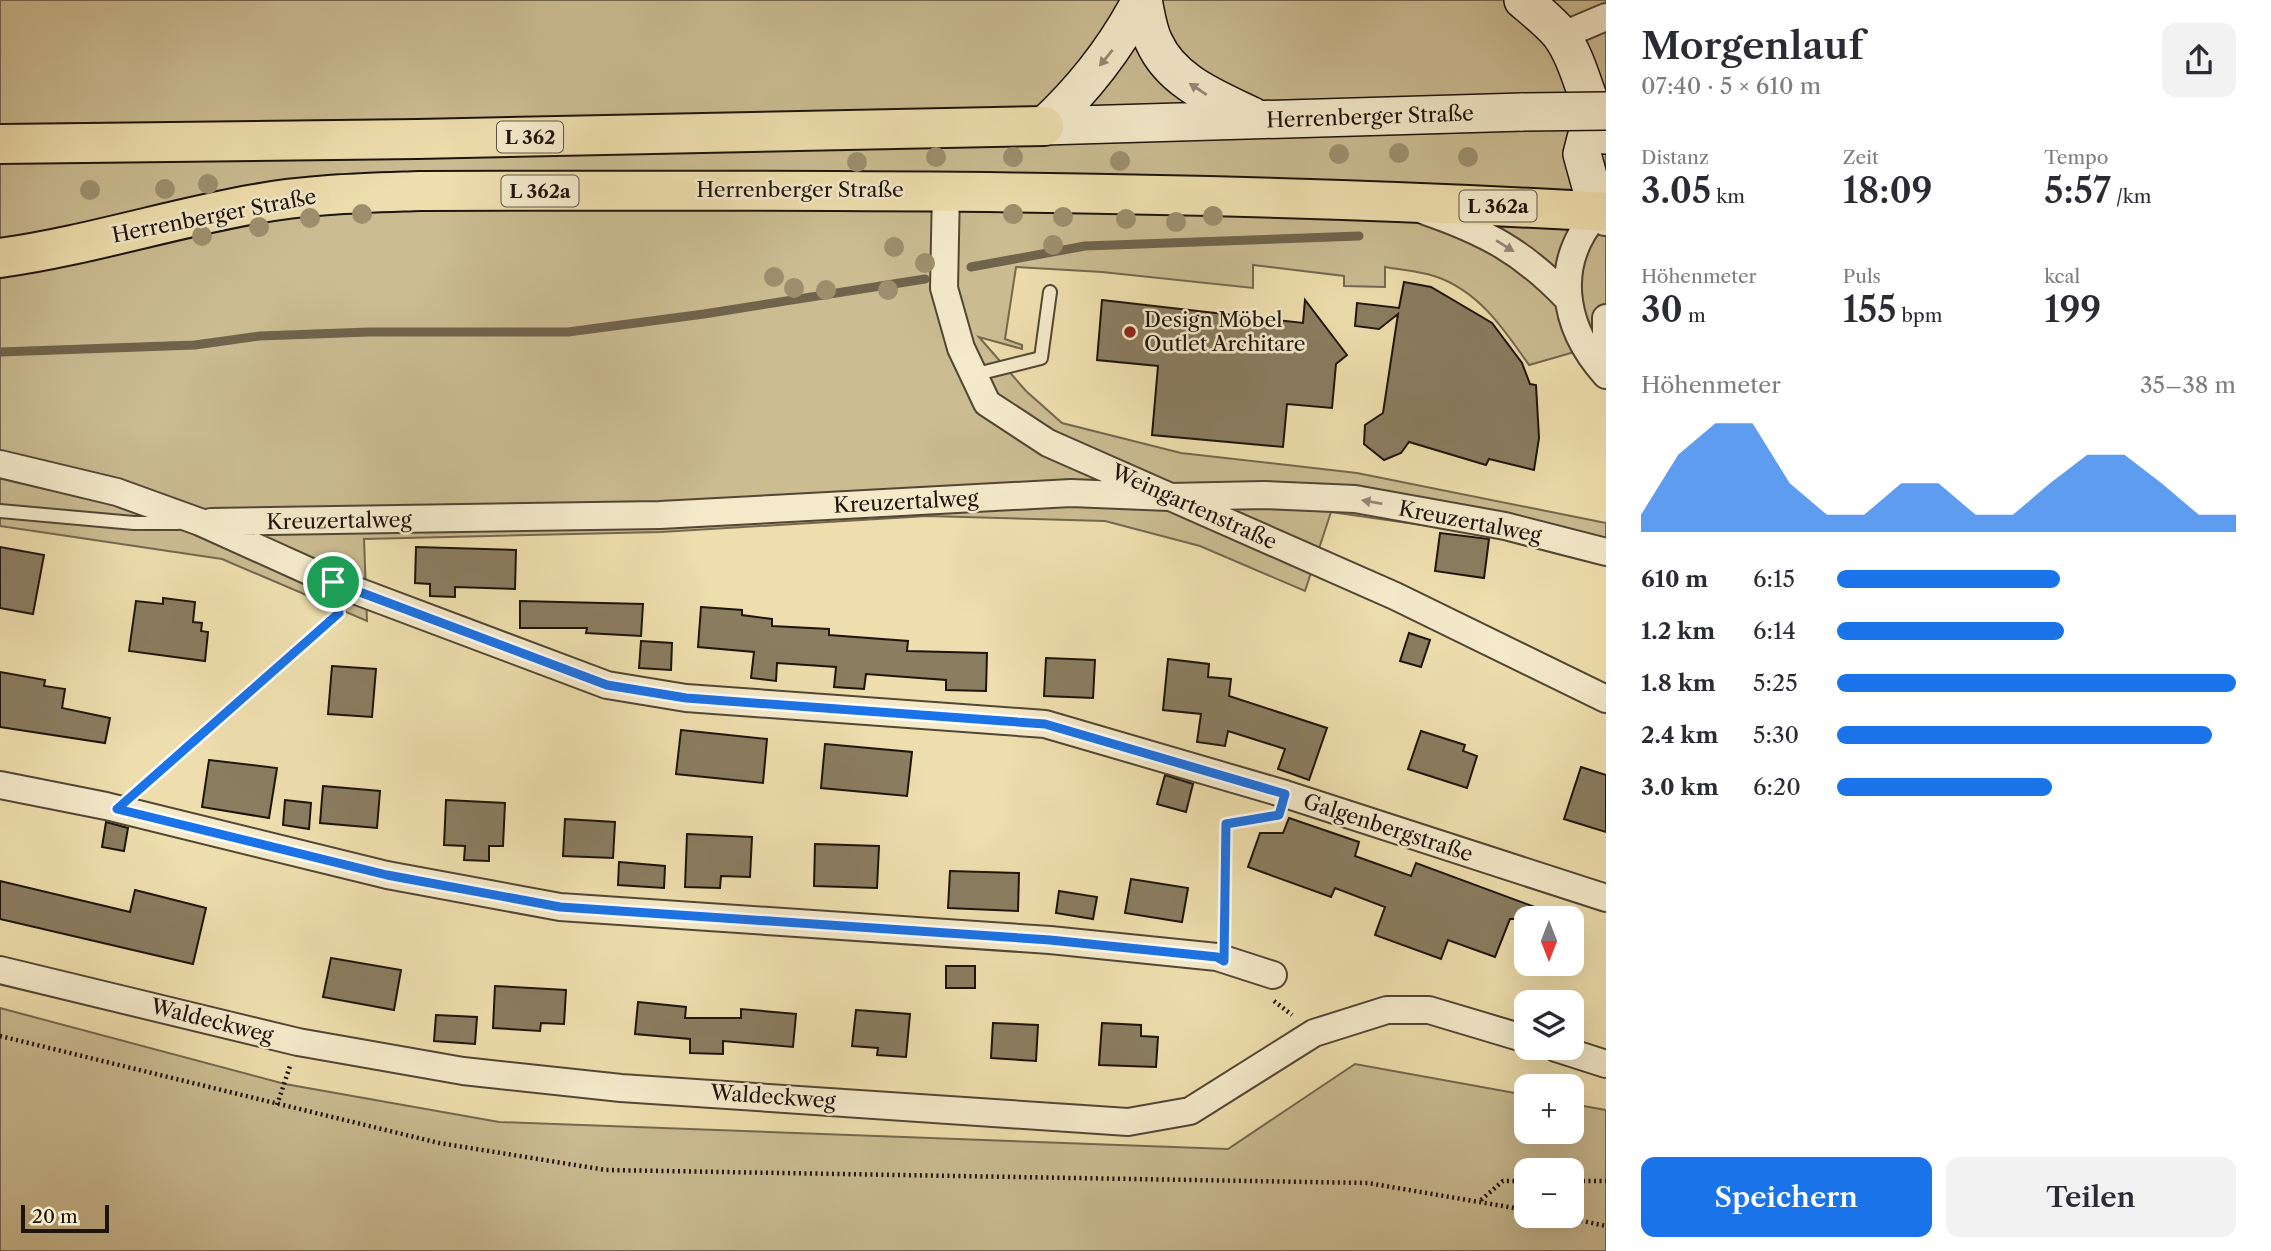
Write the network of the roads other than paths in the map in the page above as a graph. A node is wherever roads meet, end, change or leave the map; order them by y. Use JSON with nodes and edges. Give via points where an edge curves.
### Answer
{"nodes":[{"id":1,"x":1142,"y":0,"type":"edge"},
{"id":2,"x":1523,"y":0,"type":"edge"},
{"id":3,"x":1606,"y":17,"type":"edge"},
{"id":4,"x":1562,"y":36,"type":"junction"},
{"id":5,"x":1259,"y":120,"type":"junction"},
{"id":6,"x":1601,"y":120,"type":"edge"},
{"id":7,"x":1044,"y":125,"type":"junction"},
{"id":8,"x":5,"y":147,"type":"edge"},
{"id":9,"x":946,"y":190,"type":"junction"},
{"id":10,"x":1397,"y":202,"type":"junction"},
{"id":11,"x":1604,"y":209,"type":"edge"},
{"id":12,"x":0,"y":258,"type":"edge"},
{"id":13,"x":1050,"y":292,"type":"dead end"},
{"id":14,"x":1567,"y":298,"type":"junction"},
{"id":15,"x":1606,"y":318,"type":"edge"},
{"id":16,"x":1606,"y":352,"type":"edge"},
{"id":17,"x":974,"y":375,"type":"junction"},
{"id":18,"x":1606,"y":375,"type":"edge"},
{"id":19,"x":0,"y":464,"type":"edge"},
{"id":20,"x":1169,"y":497,"type":"junction"},
{"id":21,"x":0,"y":511,"type":"edge"},
{"id":22,"x":200,"y":522,"type":"junction"},
{"id":23,"x":1606,"y":552,"type":"edge"},
{"id":24,"x":1606,"y":699,"type":"edge"},
{"id":25,"x":0,"y":785,"type":"edge"},
{"id":26,"x":1606,"y":898,"type":"edge"},
{"id":27,"x":0,"y":970,"type":"edge"},
{"id":28,"x":1273,"y":975,"type":"dead end"},
{"id":29,"x":1514,"y":1035,"type":"edge"},
{"id":30,"x":1584,"y":1056,"type":"edge"},
{"id":31,"x":1606,"y":1063,"type":"edge"}],
"edges":[{"from":5,"to":1,"type":"main road","one_way":true,"via":[[1200,92],[1168,66],[1153,41]]},
{"from":1,"to":7,"type":"main road","one_way":true,"via":[[1121,40],[1071,101]]},
{"from":2,"to":4,"type":"main road"},
{"from":3,"to":4,"type":"street"},
{"from":4,"to":6,"type":"main road"},
{"from":5,"to":6,"type":"main road","name":"Herrenberger Straße","number":"L 362","bridge":true,"via":[[1522,112]]},
{"from":5,"to":7,"type":"main road","name":"Herrenberger Straße","number":"L 362"},
{"from":6,"to":11,"type":"main road","via":[[1582,154]]},
{"from":7,"to":8,"type":"main road","name":"Herrenberger Straße","number":"L 362"},
{"from":9,"to":10,"type":"main road","name":"Herrenberger Straße","number":"L 362a"},
{"from":9,"to":12,"type":"main road","name":"Herrenberger Straße","number":"L 362a","via":[[338,193],[256,204]]},
{"from":9,"to":17,"type":"street","name":"Weingartenstraße","via":[[944,288]]},
{"from":10,"to":11,"type":"main road","name":"Herrenberger Straße","number":"L 362a"},
{"from":10,"to":14,"type":"street","one_way":true,"via":[[1491,237],[1535,265]]},
{"from":11,"to":14,"type":"street","via":[[1580,231],[1570,258]]},
{"from":13,"to":17,"type":"lane","via":[[1041,358]]},
{"from":14,"to":18,"type":"street","via":[[1576,332]]},
{"from":15,"to":16,"type":"street"},
{"from":17,"to":20,"type":"street","name":"Weingartenstraße","via":[[987,403],[1048,443]]},
{"from":19,"to":22,"type":"street","name":"Galgenbergstraße","via":[[117,492]]},
{"from":20,"to":22,"type":"street","name":"Kreuzertalweg","via":[[1071,493],[660,515]]},
{"from":23,"to":20,"type":"street","name":"Kreuzertalweg","one_way":true,"via":[[1504,526],[1355,499]]},
{"from":20,"to":24,"type":"street","name":"Weingartenstraße","via":[[1395,596]]},
{"from":21,"to":22,"type":"lane","name":"Galgenbergstraße","via":[[134,523]]},
{"from":22,"to":26,"type":"street","name":"Galgenbergstraße","via":[[333,582],[607,685],[686,698],[1045,724],[1285,794]]},
{"from":25,"to":28,"type":"street","via":[[387,875],[560,907],[1050,940],[1217,957]]},
{"from":27,"to":29,"type":"street","name":"Waldeckweg","via":[[298,1042],[463,1071],[621,1088],[1128,1122],[1190,1111],[1314,1033],[1387,1010],[1429,1010]]},
{"from":30,"to":31,"type":"street"}]}
